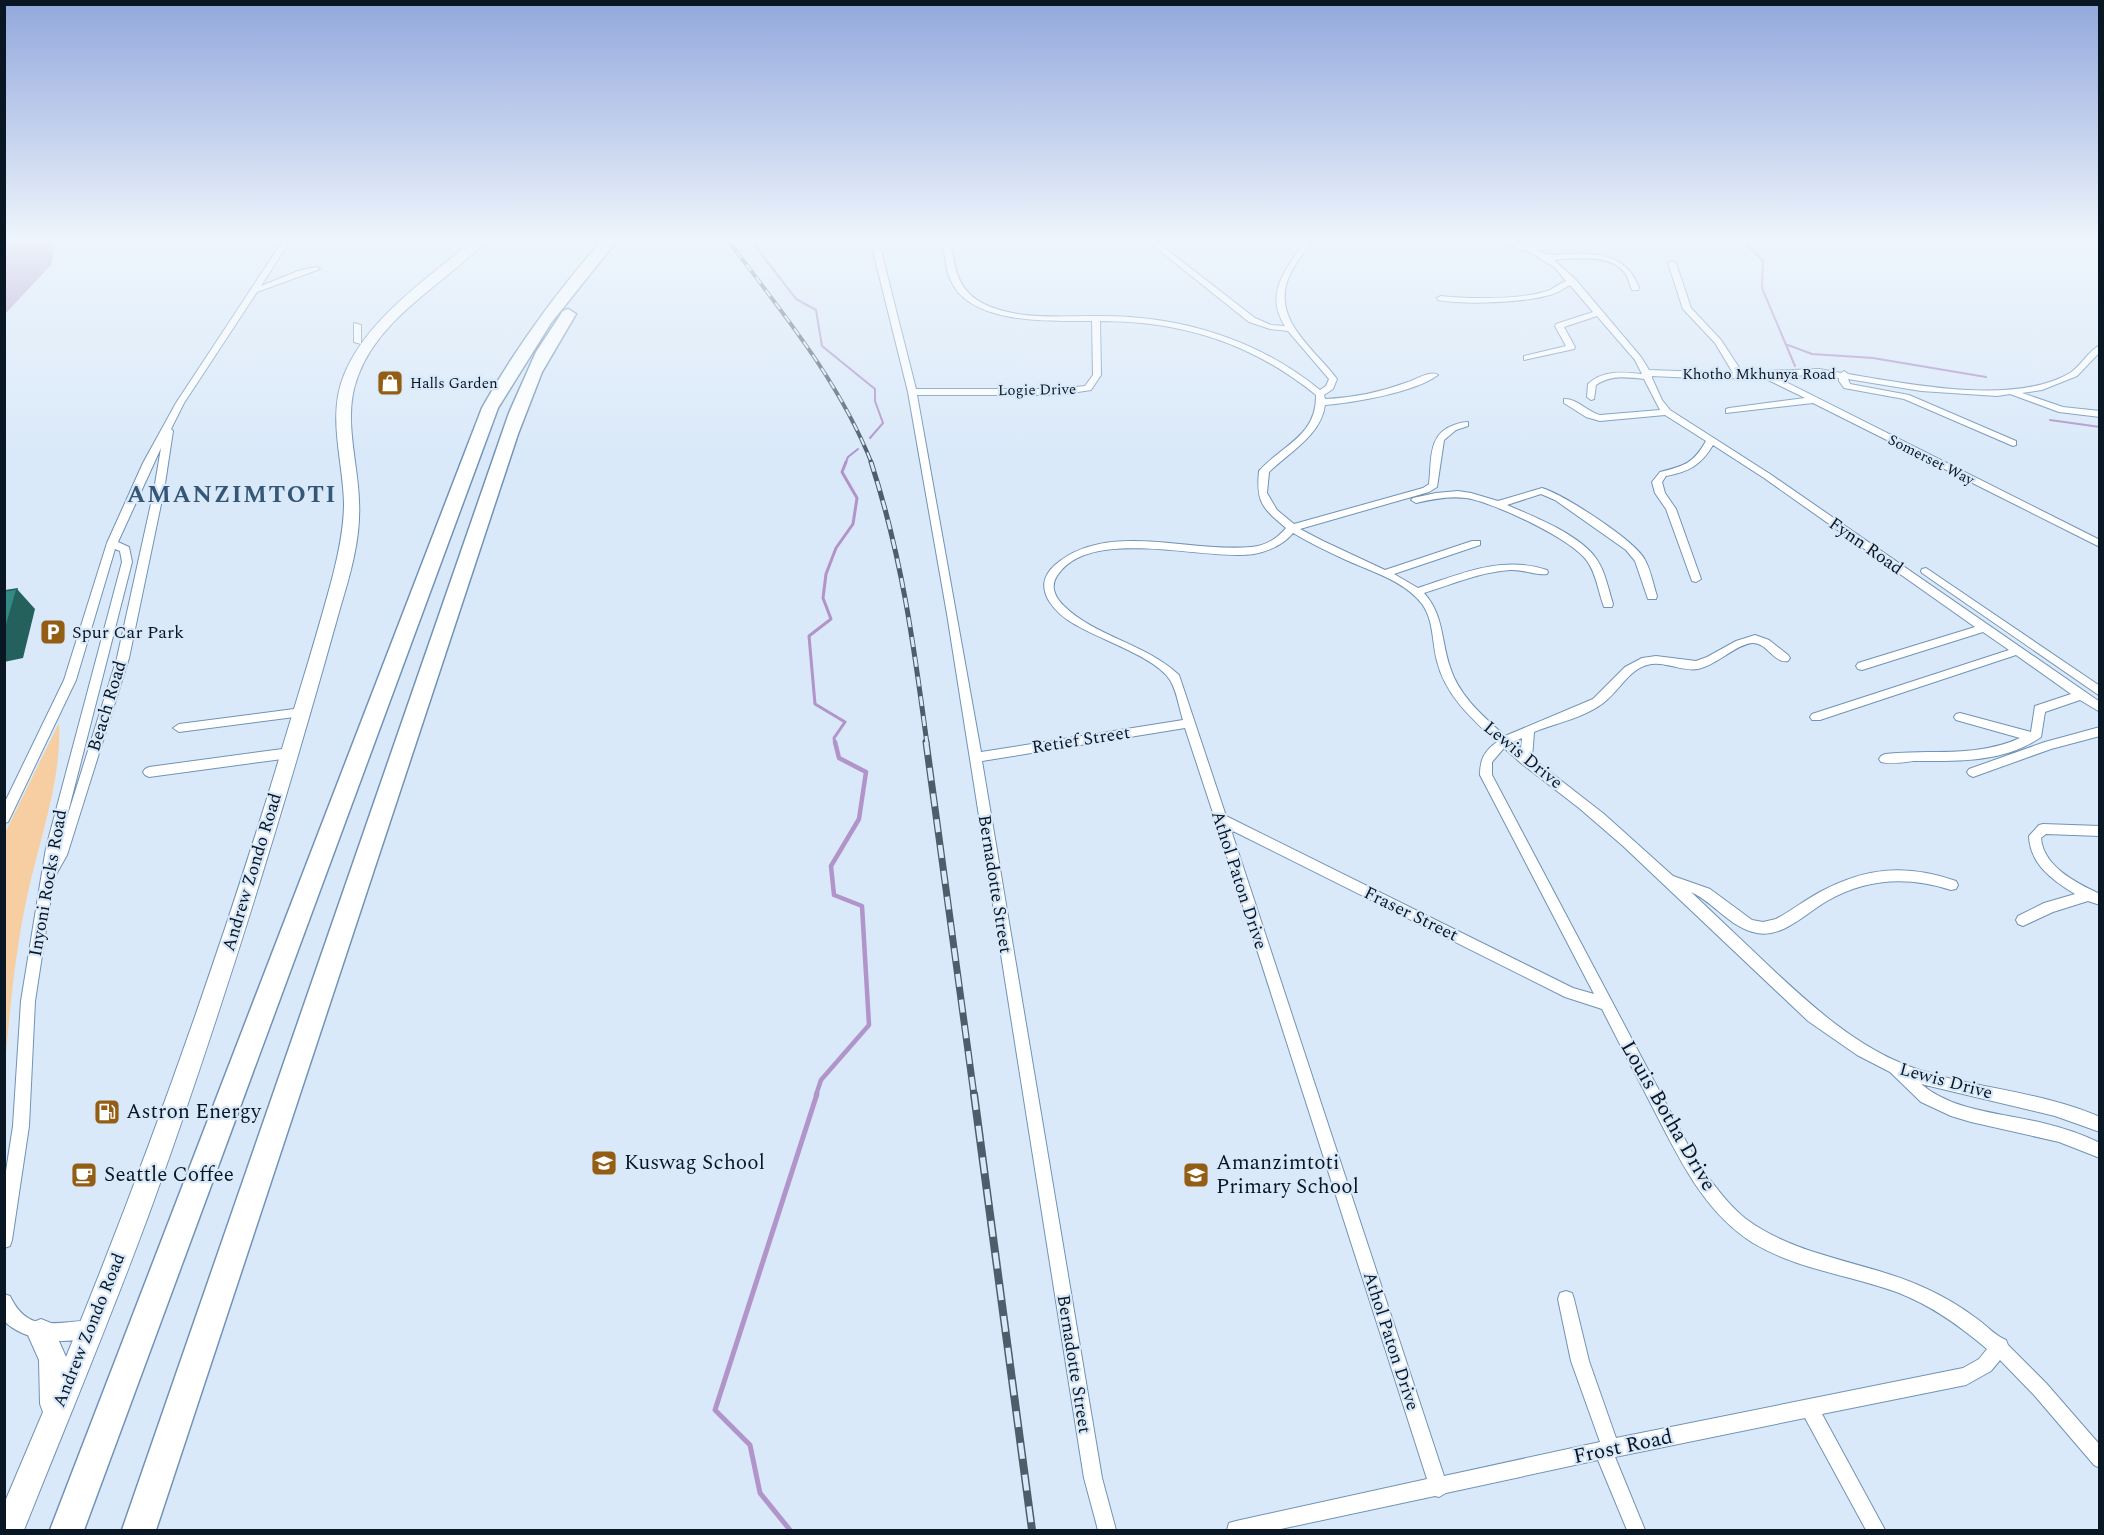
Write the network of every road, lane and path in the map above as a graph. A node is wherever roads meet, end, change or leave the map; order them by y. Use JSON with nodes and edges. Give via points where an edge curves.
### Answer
{"nodes":[{"id":1,"x":242,"y":311,"type":"edge"},
{"id":2,"x":402,"y":311,"type":"edge"},
{"id":3,"x":553,"y":311,"type":"edge"},
{"id":4,"x":570,"y":311,"type":"edge"},
{"id":5,"x":892,"y":311,"type":"edge"},
{"id":6,"x":1005,"y":311,"type":"edge"},
{"id":7,"x":1240,"y":311,"type":"edge"},
{"id":8,"x":1282,"y":311,"type":"edge"},
{"id":9,"x":1597,"y":311,"type":"edge"},
{"id":10,"x":1689,"y":311,"type":"edge"},
{"id":11,"x":1599,"y":313,"type":"junction"},
{"id":12,"x":1096,"y":318,"type":"junction"},
{"id":13,"x":357,"y":326,"type":"dead end"},
{"id":14,"x":1290,"y":329,"type":"junction"},
{"id":15,"x":358,"y":342,"type":"dead end"},
{"id":16,"x":2100,"y":347,"type":"edge"},
{"id":17,"x":1527,"y":357,"type":"dead end"},
{"id":18,"x":1638,"y":359,"type":"junction"},
{"id":19,"x":1763,"y":374,"type":"junction"},
{"id":20,"x":1844,"y":374,"type":"junction"},
{"id":21,"x":1434,"y":375,"type":"dead end"},
{"id":22,"x":1675,"y":375,"type":"junction"},
{"id":23,"x":1739,"y":375,"type":"junction"},
{"id":24,"x":1650,"y":378,"type":"junction"},
{"id":25,"x":912,"y":392,"type":"junction"},
{"id":26,"x":2013,"y":392,"type":"junction"},
{"id":27,"x":1591,"y":397,"type":"dead end"},
{"id":28,"x":1321,"y":398,"type":"junction"},
{"id":29,"x":1813,"y":400,"type":"junction"},
{"id":30,"x":1567,"y":401,"type":"dead end"},
{"id":31,"x":1729,"y":411,"type":"dead end"},
{"id":32,"x":1667,"y":412,"type":"junction"},
{"id":33,"x":2100,"y":414,"type":"edge"},
{"id":34,"x":170,"y":421,"type":"junction"},
{"id":35,"x":1465,"y":424,"type":"dead end"},
{"id":36,"x":1711,"y":440,"type":"junction"},
{"id":37,"x":2013,"y":443,"type":"dead end"},
{"id":38,"x":164,"y":461,"type":"junction"},
{"id":39,"x":148,"y":463,"type":"junction"},
{"id":40,"x":1497,"y":505,"type":"junction"},
{"id":41,"x":1291,"y":528,"type":"junction"},
{"id":42,"x":1303,"y":535,"type":"junction"},
{"id":43,"x":112,"y":543,"type":"junction"},
{"id":44,"x":1476,"y":543,"type":"dead end"},
{"id":45,"x":2099,"y":544,"type":"edge"},
{"id":46,"x":1926,"y":571,"type":"dead end"},
{"id":47,"x":1543,"y":572,"type":"dead end"},
{"id":48,"x":1387,"y":573,"type":"junction"},
{"id":49,"x":1696,"y":579,"type":"dead end"},
{"id":50,"x":1417,"y":592,"type":"junction"},
{"id":51,"x":1653,"y":596,"type":"dead end"},
{"id":52,"x":1608,"y":604,"type":"dead end"},
{"id":53,"x":1983,"y":628,"type":"junction"},
{"id":54,"x":2017,"y":651,"type":"junction"},
{"id":55,"x":1784,"y":658,"type":"dead end"},
{"id":56,"x":1862,"y":666,"type":"dead end"},
{"id":57,"x":2100,"y":692,"type":"edge"},
{"id":58,"x":2080,"y":694,"type":"junction"},
{"id":59,"x":2100,"y":708,"type":"edge"},
{"id":60,"x":302,"y":712,"type":"junction"},
{"id":61,"x":1816,"y":717,"type":"dead end"},
{"id":62,"x":1960,"y":717,"type":"dead end"},
{"id":63,"x":1189,"y":723,"type":"junction"},
{"id":64,"x":179,"y":728,"type":"dead end"},
{"id":65,"x":1528,"y":730,"type":"junction"},
{"id":66,"x":2100,"y":730,"type":"edge"},
{"id":67,"x":2033,"y":737,"type":"junction"},
{"id":68,"x":1503,"y":743,"type":"junction"},
{"id":69,"x":290,"y":753,"type":"junction"},
{"id":70,"x":974,"y":758,"type":"junction"},
{"id":71,"x":1885,"y":759,"type":"dead end"},
{"id":72,"x":1526,"y":761,"type":"junction"},
{"id":73,"x":149,"y":772,"type":"dead end"},
{"id":74,"x":1973,"y":772,"type":"dead end"},
{"id":75,"x":4,"y":818,"type":"edge"},
{"id":76,"x":1219,"y":818,"type":"junction"},
{"id":77,"x":2100,"y":831,"type":"edge"},
{"id":78,"x":48,"y":880,"type":"junction"},
{"id":79,"x":1668,"y":881,"type":"junction"},
{"id":80,"x":1951,"y":885,"type":"dead end"},
{"id":81,"x":2094,"y":897,"type":"edge"},
{"id":82,"x":2023,"y":920,"type":"dead end"},
{"id":83,"x":1605,"y":1005,"type":"junction"},
{"id":84,"x":1895,"y":1068,"type":"junction"},
{"id":85,"x":2100,"y":1125,"type":"edge"},
{"id":86,"x":2100,"y":1151,"type":"edge"},
{"id":87,"x":5,"y":1238,"type":"edge"},
{"id":88,"x":1566,"y":1299,"type":"dead end"},
{"id":89,"x":4,"y":1302,"type":"edge"},
{"id":90,"x":89,"y":1329,"type":"junction"},
{"id":91,"x":41,"y":1332,"type":"junction"},
{"id":92,"x":2000,"y":1346,"type":"junction"},
{"id":93,"x":1810,"y":1410,"type":"junction"},
{"id":94,"x":54,"y":1419,"type":"junction"},
{"id":95,"x":1607,"y":1450,"type":"junction"},
{"id":96,"x":2100,"y":1459,"type":"edge"},
{"id":97,"x":1439,"y":1488,"type":"junction"},
{"id":98,"x":9,"y":1530,"type":"edge"},
{"id":99,"x":67,"y":1530,"type":"edge"},
{"id":100,"x":139,"y":1530,"type":"edge"},
{"id":101,"x":1107,"y":1530,"type":"edge"},
{"id":102,"x":1236,"y":1530,"type":"edge"},
{"id":103,"x":1636,"y":1530,"type":"edge"},
{"id":104,"x":1876,"y":1530,"type":"edge"}],
"edges":[{"from":1,"to":34,"type":"street","name":"Beach Road"},
{"from":2,"to":60,"type":"main road","name":"Andrew Zondo Road","via":[[360,355],[344,398],[351,520]]},
{"from":3,"to":99,"type":"highway","via":[[529,340],[490,408]]},
{"from":4,"to":100,"type":"highway","via":[[526,387]]},
{"from":5,"to":25,"type":"street","name":"Bernadotte Street"},
{"from":6,"to":12,"type":"street"},
{"from":7,"to":14,"type":"street","via":[[1270,327]]},
{"from":8,"to":14,"type":"street"},
{"from":9,"to":11,"type":"street"},
{"from":10,"to":23,"type":"street","via":[[1718,342]]},
{"from":11,"to":17,"type":"street","via":[[1559,326],[1571,347]]},
{"from":11,"to":18,"type":"street"},
{"from":12,"to":25,"type":"street","name":"Logie Drive","via":[[1098,375],[1088,388],[1058,392]]},
{"from":12,"to":28,"type":"street","via":[[1153,320],[1210,334],[1261,356],[1308,384]]},
{"from":13,"to":15,"type":"street"},
{"from":14,"to":28,"type":"street","via":[[1333,379]]},
{"from":16,"to":26,"type":"street","name":"Khotho Mkhunya Road","via":[[2074,374],[2053,384]]},
{"from":18,"to":22,"type":"street"},
{"from":18,"to":24,"type":"street"},
{"from":19,"to":20,"type":"street","name":"Khotho Mkhunya Road"},
{"from":19,"to":23,"type":"street","name":"Khotho Mkhunya Road"},
{"from":19,"to":29,"type":"street","name":"Somerset Way"},
{"from":20,"to":26,"type":"street","name":"Khotho Mkhunya Road","via":[[1965,393]]},
{"from":20,"to":37,"type":"street","via":[[1847,386],[1906,397]]},
{"from":21,"to":28,"type":"street","via":[[1347,401]]},
{"from":22,"to":23,"type":"street","name":"Khotho Mkhunya Road"},
{"from":22,"to":24,"type":"street"},
{"from":24,"to":27,"type":"street","via":[[1607,376],[1592,384]]},
{"from":24,"to":32,"type":"street","name":"Fynn Road","via":[[1656,398]]},
{"from":25,"to":70,"type":"street","name":"Bernadotte Street"},
{"from":26,"to":33,"type":"street","via":[[2062,410]]},
{"from":28,"to":41,"type":"street","name":"Lewis Drive","via":[[1317,422],[1264,471],[1261,480],[1265,503]]},
{"from":29,"to":31,"type":"street"},
{"from":29,"to":45,"type":"street","name":"Somerset Way"},
{"from":30,"to":32,"type":"street","via":[[1600,418]]},
{"from":32,"to":36,"type":"street","name":"Fynn Road"},
{"from":34,"to":38,"type":"street","name":"Beach Road"},
{"from":34,"to":39,"type":"street","name":"Beach Road"},
{"from":35,"to":41,"type":"street","via":[[1448,430],[1440,440],[1433,458],[1435,477],[1431,488]]},
{"from":36,"to":49,"type":"street","via":[[1691,468],[1663,474],[1657,482]]},
{"from":36,"to":53,"type":"street","name":"Fynn Road"},
{"from":38,"to":39,"type":"street"},
{"from":38,"to":78,"type":"street","name":"Beach Road","via":[[123,658],[60,855]]},
{"from":39,"to":43,"type":"street","name":"Beach Road"},
{"from":40,"to":42,"type":"street","via":[[1469,495],[1422,498],[1336,520]]},
{"from":40,"to":51,"type":"street","via":[[1542,491],[1558,498],[1630,548],[1640,560]]},
{"from":40,"to":52,"type":"street","via":[[1582,548],[1592,558]]},
{"from":41,"to":42,"type":"street","name":"Lewis Drive"},
{"from":41,"to":63,"type":"street","name":"Athol Paton Drive","via":[[1279,542],[1249,551],[1107,546],[1069,558],[1049,580],[1049,592],[1072,617],[1167,667],[1175,678]]},
{"from":42,"to":48,"type":"street","name":"Lewis Drive"},
{"from":43,"to":75,"type":"street","name":"Beach Road","via":[[69,680]]},
{"from":43,"to":78,"type":"street","name":"Inyoni Rocks Road","via":[[125,549],[127,562],[57,824]]},
{"from":44,"to":48,"type":"street"},
{"from":46,"to":57,"type":"street"},
{"from":47,"to":50,"type":"street","via":[[1523,565],[1506,566]]},
{"from":48,"to":50,"type":"street","name":"Lewis Drive"},
{"from":50,"to":68,"type":"street","name":"Lewis Drive","via":[[1437,622],[1442,661],[1450,680],[1464,702]]},
{"from":53,"to":54,"type":"street","name":"Fynn Road"},
{"from":53,"to":56,"type":"street"},
{"from":54,"to":58,"type":"street","name":"Fynn Road"},
{"from":54,"to":61,"type":"street"},
{"from":55,"to":65,"type":"street","via":[[1755,639],[1698,664],[1653,660],[1640,663],[1594,704]]},
{"from":58,"to":59,"type":"street","name":"Fynn Road"},
{"from":58,"to":67,"type":"street","via":[[2039,709],[2038,732]]},
{"from":60,"to":64,"type":"street"},
{"from":60,"to":69,"type":"main road","name":"Andrew Zondo Road"},
{"from":62,"to":67,"type":"street"},
{"from":63,"to":70,"type":"street","name":"Retief Street"},
{"from":63,"to":76,"type":"street","name":"Athol Paton Drive"},
{"from":65,"to":68,"type":"street"},
{"from":65,"to":72,"type":"street"},
{"from":66,"to":74,"type":"street"},
{"from":67,"to":71,"type":"street","via":[[1972,756]]},
{"from":68,"to":72,"type":"street","name":"Lewis Drive"},
{"from":68,"to":83,"type":"street","name":"Louis Botha Drive","via":[[1485,758],[1486,775]]},
{"from":69,"to":73,"type":"street"},
{"from":69,"to":90,"type":"main road","name":"Andrew Zondo Road","via":[[244,903],[139,1205]]},
{"from":70,"to":101,"type":"street","name":"Bernadotte Street","via":[[1093,1478]]},
{"from":72,"to":79,"type":"street","name":"Lewis Drive","via":[[1577,799]]},
{"from":76,"to":83,"type":"street","name":"Fraser Street","via":[[1570,993]]},
{"from":76,"to":97,"type":"street","name":"Athol Paton Drive"},
{"from":77,"to":81,"type":"street","via":[[2056,828],[2043,829],[2035,836],[2036,847],[2055,873]]},
{"from":78,"to":87,"type":"street","name":"Inyoni Rocks Road","via":[[28,1001],[21,1126]]},
{"from":79,"to":80,"type":"street","via":[[1703,892],[1746,922],[1763,928],[1776,926],[1838,889],[1872,876],[1914,875]]},
{"from":79,"to":84,"type":"street","name":"Lewis Drive","via":[[1813,1016]]},
{"from":81,"to":82,"type":"street","via":[[2049,907]]},
{"from":83,"to":92,"type":"street","name":"Louis Botha Drive","via":[[1693,1169],[1740,1224],[1762,1239],[1799,1255],[1919,1293],[1967,1320]]},
{"from":84,"to":85,"type":"street","name":"Lewis Drive","via":[[1979,1092],[2045,1104]]},
{"from":84,"to":86,"type":"street","via":[[1932,1101],[2066,1136]]},
{"from":88,"to":95,"type":"street"},
{"from":89,"to":91,"type":"street","via":[[18,1324]]},
{"from":90,"to":91,"type":"street"},
{"from":90,"to":94,"type":"main road","name":"Andrew Zondo Road"},
{"from":91,"to":94,"type":"main road","via":[[53,1359]]},
{"from":92,"to":93,"type":"street","name":"Frost Road","via":[[1985,1365],[1966,1376]]},
{"from":92,"to":96,"type":"street","name":"Louis Botha Drive"},
{"from":93,"to":95,"type":"street","name":"Frost Road"},
{"from":93,"to":104,"type":"street"},
{"from":94,"to":98,"type":"main road","name":"Andrew Zondo Road"},
{"from":95,"to":97,"type":"street","name":"Frost Road"},
{"from":95,"to":103,"type":"street"},
{"from":97,"to":102,"type":"street","name":"Frost Road"}]}
